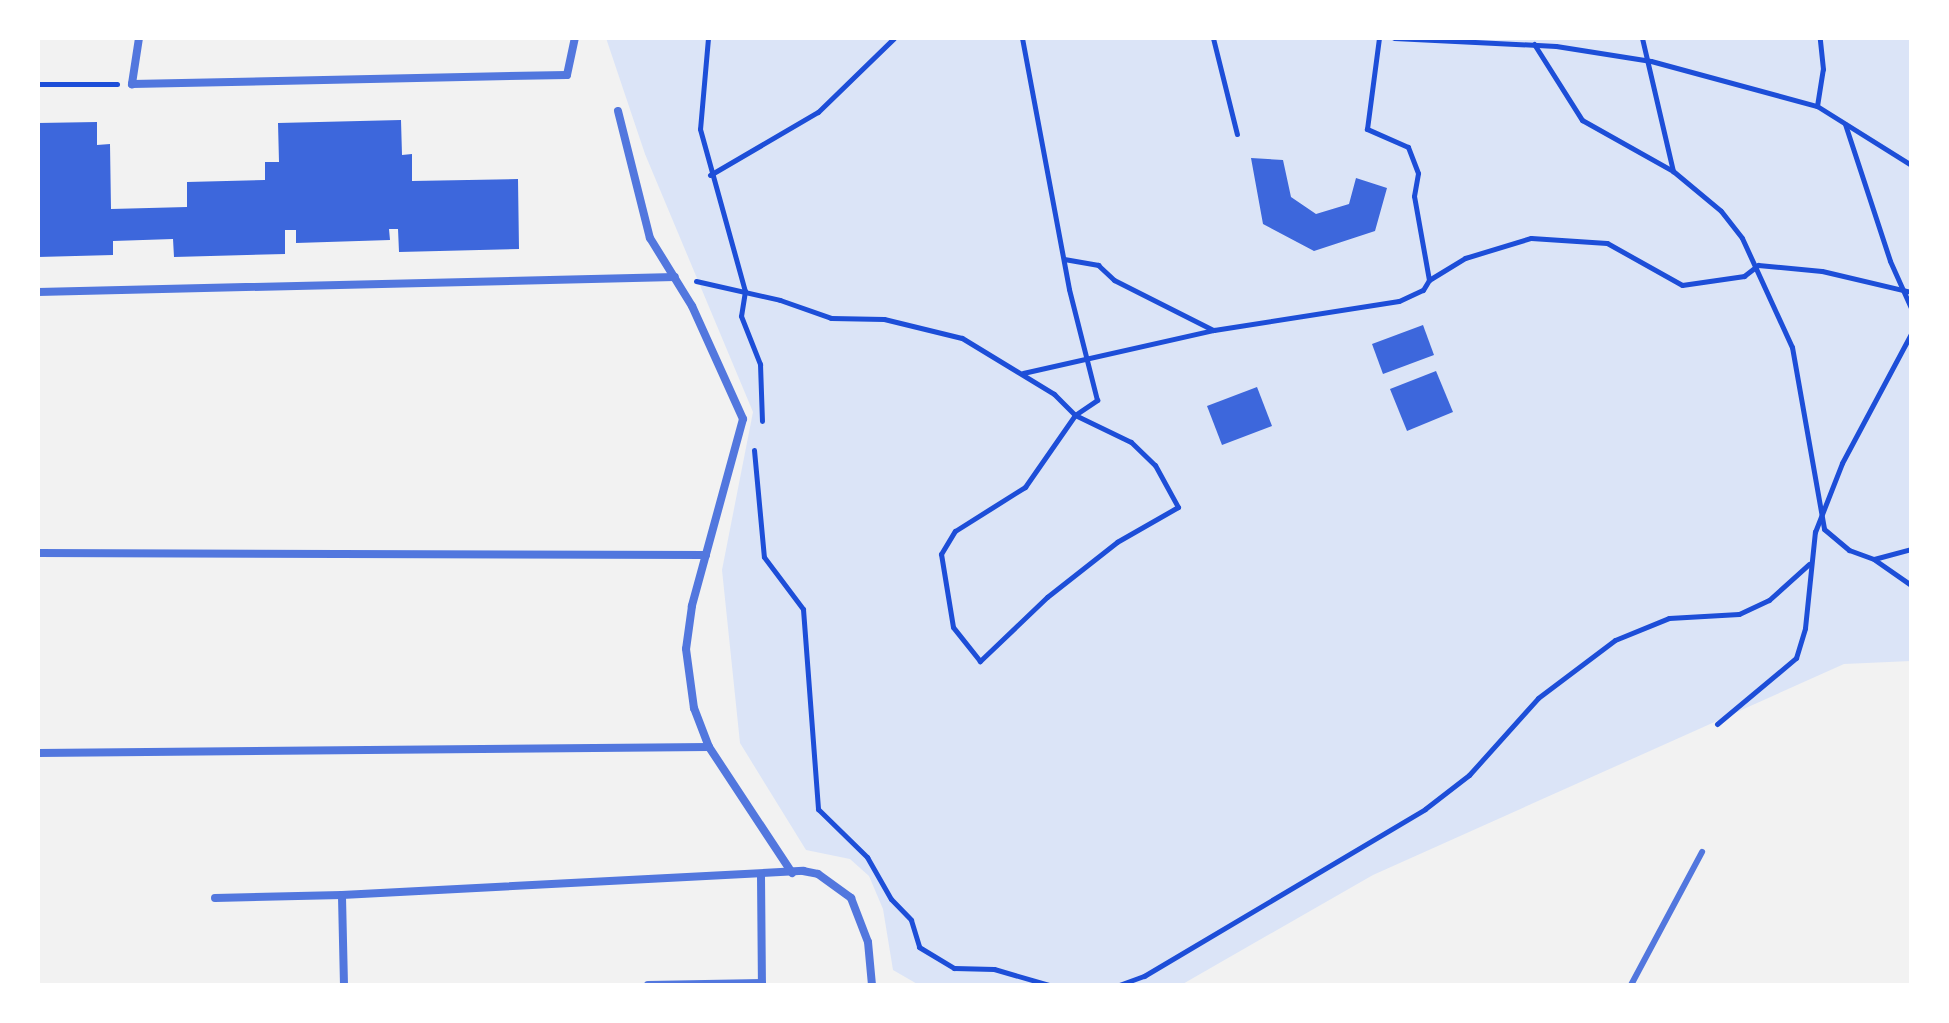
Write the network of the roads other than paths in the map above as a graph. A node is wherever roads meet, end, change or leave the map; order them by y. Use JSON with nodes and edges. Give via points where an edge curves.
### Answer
{"nodes":[{"id":1,"x":139,"y":38,"type":"edge"},
{"id":2,"x":575,"y":38,"type":"edge"},
{"id":3,"x":618,"y":111,"type":"dead end"},
{"id":4,"x":675,"y":277,"type":"junction"},
{"id":5,"x":38,"y":292,"type":"edge"},
{"id":6,"x":38,"y":553,"type":"edge"},
{"id":7,"x":706,"y":555,"type":"junction"},
{"id":8,"x":709,"y":747,"type":"junction"},
{"id":9,"x":38,"y":753,"type":"edge"},
{"id":10,"x":1702,"y":852,"type":"dead end"},
{"id":11,"x":792,"y":873,"type":"junction"},
{"id":12,"x":761,"y":876,"type":"junction"},
{"id":13,"x":342,"y":895,"type":"junction"},
{"id":14,"x":215,"y":898,"type":"dead end"},
{"id":15,"x":762,"y":984,"type":"edge"},
{"id":16,"x":344,"y":985,"type":"edge"},
{"id":17,"x":648,"y":985,"type":"edge"},
{"id":18,"x":872,"y":985,"type":"edge"},
{"id":19,"x":1631,"y":985,"type":"edge"}],
"edges":[{"from":1,"to":2,"type":"street","via":[[132,84],[567,75]]},
{"from":3,"to":4,"type":"street","via":[[643,221]]},
{"from":4,"to":5,"type":"street"},
{"from":4,"to":7,"type":"street","via":[[743,419]]},
{"from":6,"to":7,"type":"street"},
{"from":7,"to":8,"type":"street","via":[[686,649],[694,708]]},
{"from":8,"to":9,"type":"street"},
{"from":8,"to":11,"type":"street"},
{"from":10,"to":19,"type":"lane"},
{"from":11,"to":12,"type":"street"},
{"from":11,"to":18,"type":"street","via":[[818,874],[851,898],[868,942]]},
{"from":12,"to":13,"type":"street"},
{"from":12,"to":15,"type":"street"},
{"from":13,"to":14,"type":"street"},
{"from":13,"to":16,"type":"street"},
{"from":15,"to":17,"type":"street"}]}
